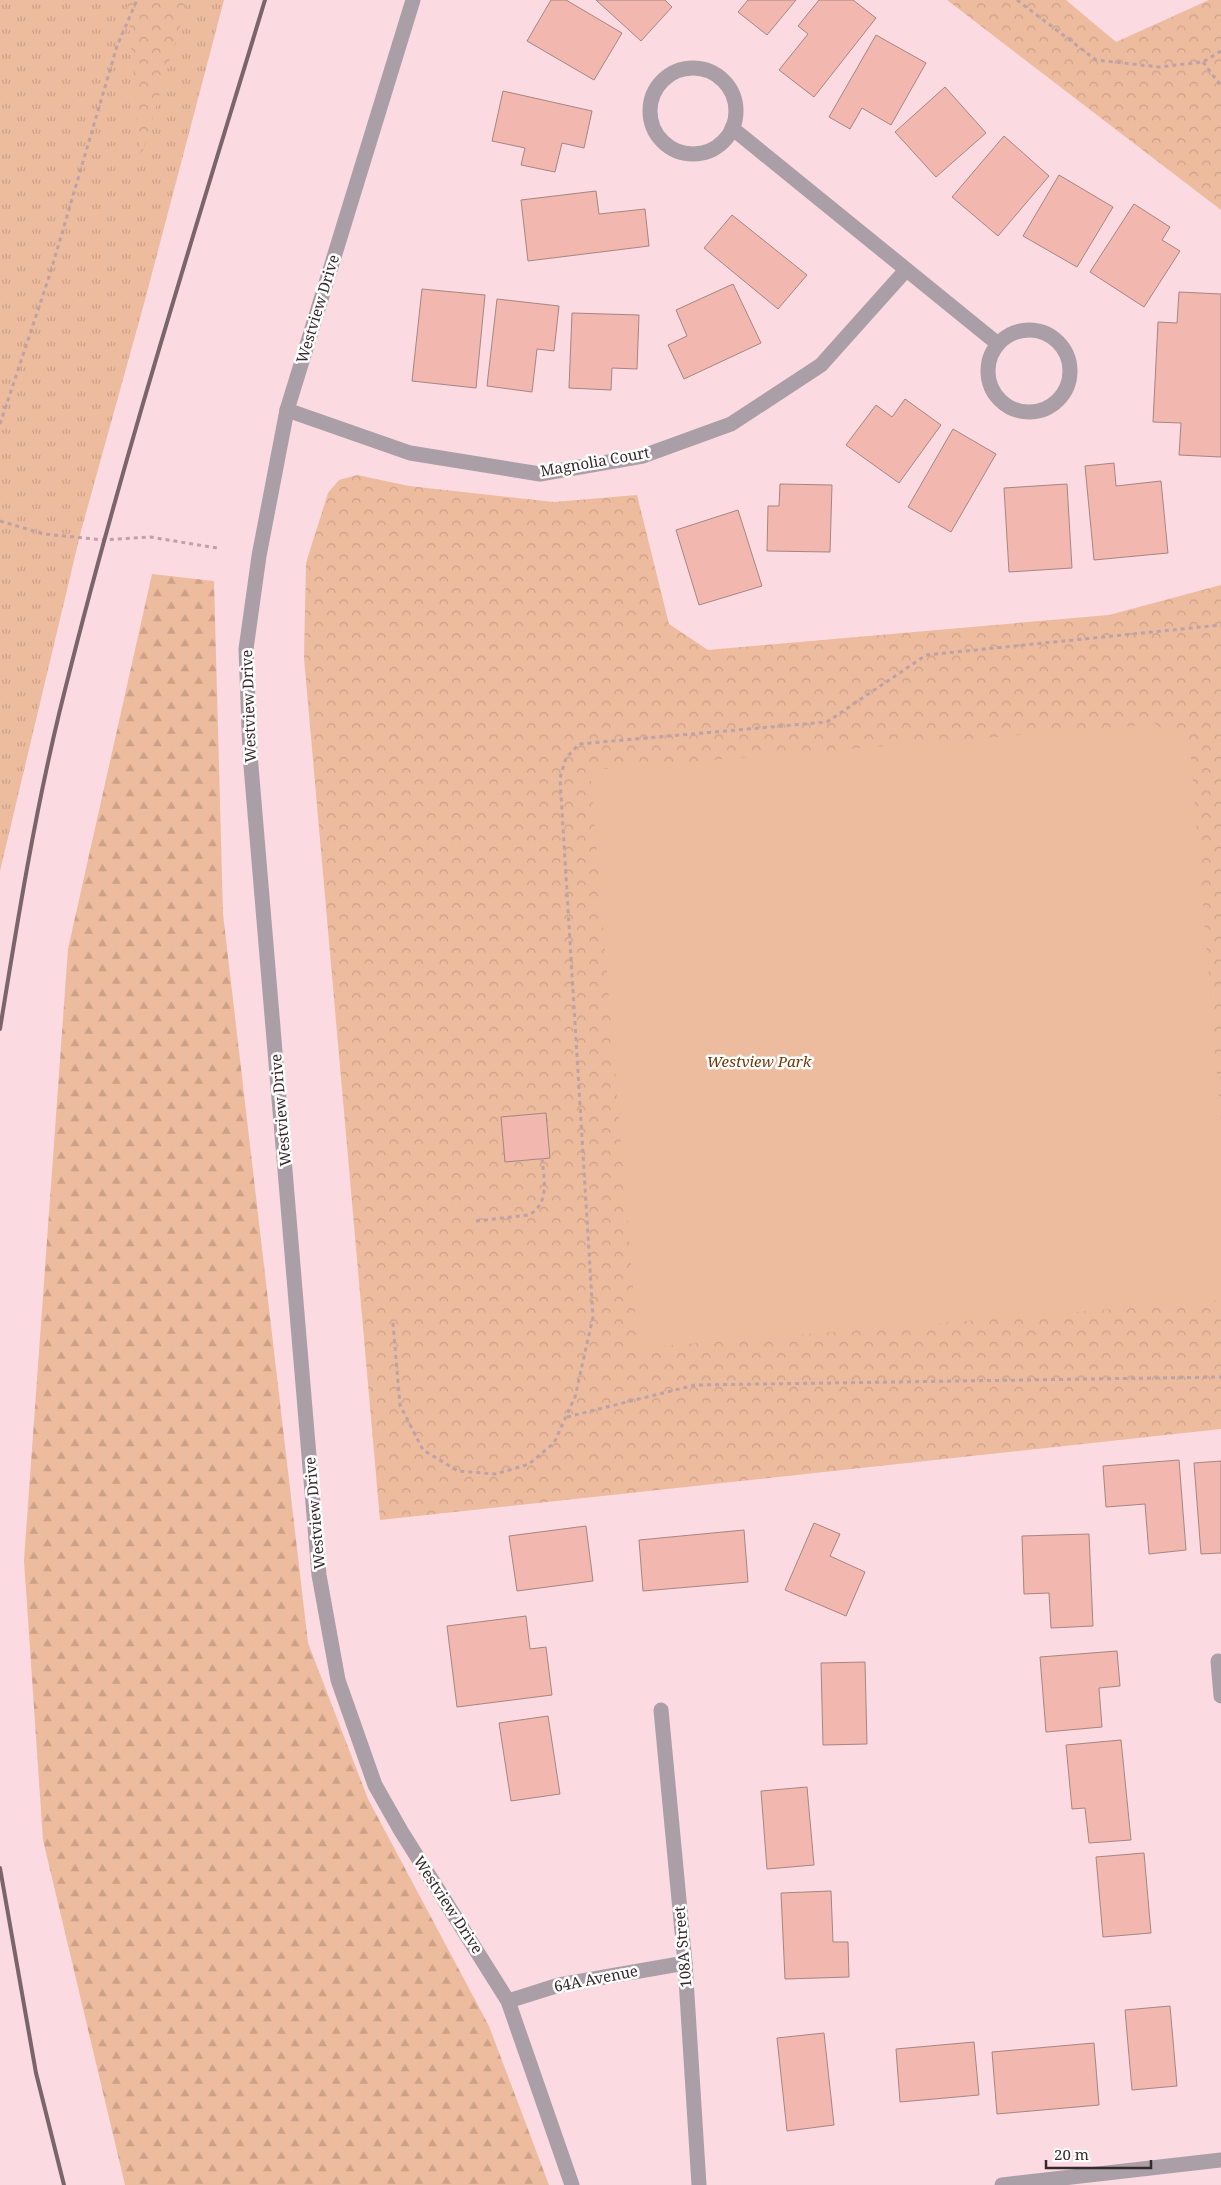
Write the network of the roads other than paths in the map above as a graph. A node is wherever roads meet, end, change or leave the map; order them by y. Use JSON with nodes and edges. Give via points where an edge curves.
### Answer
{"nodes":[{"id":1,"x":413,"y":0,"type":"edge"},
{"id":2,"x":732,"y":128,"type":"junction"},
{"id":3,"x":906,"y":270,"type":"junction"},
{"id":4,"x":998,"y":344,"type":"junction"},
{"id":5,"x":287,"y":410,"type":"junction"},
{"id":6,"x":1218,"y":1661,"type":"dead end"},
{"id":7,"x":1221,"y":1696,"type":"edge"},
{"id":8,"x":661,"y":1710,"type":"dead end"},
{"id":9,"x":684,"y":1963,"type":"junction"},
{"id":10,"x":508,"y":2001,"type":"junction"},
{"id":11,"x":1221,"y":2160,"type":"edge"},
{"id":12,"x":572,"y":2185,"type":"edge"},
{"id":13,"x":699,"y":2185,"type":"edge"},
{"id":14,"x":1002,"y":2185,"type":"edge"}],
"edges":[{"from":1,"to":5,"type":"street","name":"Westview Drive"},
{"from":2,"to":2,"type":"street","via":[[735,108],[729,88],[708,71],[695,68],[681,70],[658,85],[649,112],[659,139],[671,148],[699,154],[713,149]]},
{"from":2,"to":3,"type":"street"},
{"from":3,"to":4,"type":"street"},
{"from":3,"to":5,"type":"street","name":"Magnolia Court","via":[[821,365],[731,424],[643,456],[540,474],[410,453]]},
{"from":4,"to":4,"type":"street","via":[[987,370],[994,394],[1016,410],[1030,412],[1056,402],[1070,378],[1064,350],[1055,339],[1043,332],[1017,331]]},
{"from":5,"to":10,"type":"street","name":"Westview Drive","via":[[259,556],[246,649],[251,764],[319,1575],[338,1680],[375,1785],[401,1832]]},
{"from":6,"to":7,"type":"street"},
{"from":8,"to":9,"type":"street","name":"108A Street"},
{"from":9,"to":10,"type":"street","name":"64A Avenue","via":[[559,1985]]},
{"from":9,"to":13,"type":"street","name":"108A Street"},
{"from":10,"to":12,"type":"street","name":"Westview Drive"},
{"from":11,"to":14,"type":"street"}]}
